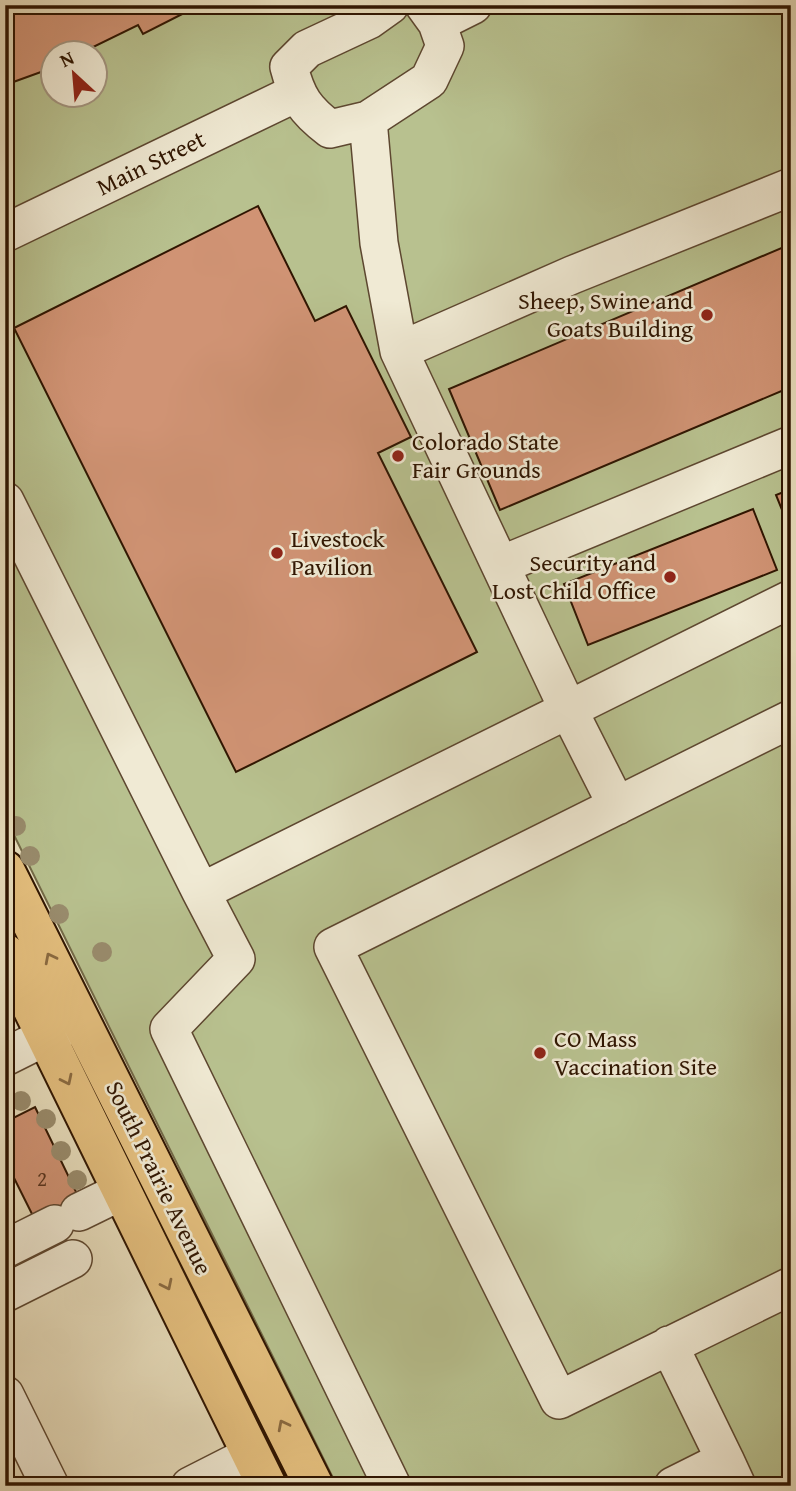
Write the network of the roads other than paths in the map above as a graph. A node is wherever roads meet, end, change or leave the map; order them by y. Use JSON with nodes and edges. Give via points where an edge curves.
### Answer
{"nodes":[{"id":1,"x":390,"y":5,"type":"edge"},
{"id":2,"x":473,"y":5,"type":"edge"},
{"id":3,"x":430,"y":14,"type":"edge"},
{"id":4,"x":296,"y":93,"type":"junction"},
{"id":5,"x":368,"y":120,"type":"junction"},
{"id":6,"x":791,"y":187,"type":"edge"},
{"id":7,"x":5,"y":233,"type":"edge"},
{"id":8,"x":399,"y":351,"type":"junction"},
{"id":9,"x":791,"y":445,"type":"edge"},
{"id":10,"x":5,"y":500,"type":"edge"},
{"id":11,"x":500,"y":565,"type":"junction"},
{"id":12,"x":791,"y":599,"type":"edge"},
{"id":13,"x":568,"y":709,"type":"junction"},
{"id":14,"x":791,"y":719,"type":"edge"},
{"id":15,"x":617,"y":806,"type":"junction"},
{"id":16,"x":5,"y":870,"type":"edge"},
{"id":17,"x":201,"y":892,"type":"junction"},
{"id":18,"x":5,"y":953,"type":"edge"},
{"id":19,"x":80,"y":1020,"type":"junction"},
{"id":20,"x":46,"y":1037,"type":"junction"},
{"id":21,"x":5,"y":1057,"type":"edge"},
{"id":22,"x":122,"y":1191,"type":"junction"},
{"id":23,"x":6,"y":1248,"type":"edge"},
{"id":24,"x":74,"y":1259,"type":"dead end"},
{"id":25,"x":791,"y":1286,"type":"edge"},
{"id":26,"x":5,"y":1293,"type":"edge"},
{"id":27,"x":669,"y":1345,"type":"junction"},
{"id":28,"x":5,"y":1395,"type":"edge"},
{"id":29,"x":259,"y":1470,"type":"edge"},
{"id":30,"x":731,"y":1473,"type":"edge"},
{"id":31,"x":201,"y":1483,"type":"edge"},
{"id":32,"x":50,"y":1486,"type":"edge"},
{"id":33,"x":314,"y":1486,"type":"edge"},
{"id":34,"x":392,"y":1486,"type":"edge"},
{"id":35,"x":673,"y":1486,"type":"edge"}],
"edges":[{"from":1,"to":4,"type":"street","via":[[307,49],[289,67]]},
{"from":2,"to":3,"type":"street"},
{"from":3,"to":5,"type":"street","via":[[445,46],[429,80]]},
{"from":4,"to":5,"type":"street","via":[[310,114],[330,129]]},
{"from":4,"to":7,"type":"street","name":"Main Street"},
{"from":5,"to":8,"type":"street","via":[[379,243]]},
{"from":6,"to":8,"type":"street"},
{"from":8,"to":11,"type":"street"},
{"from":9,"to":11,"type":"street"},
{"from":10,"to":17,"type":"street"},
{"from":11,"to":13,"type":"street"},
{"from":12,"to":13,"type":"street"},
{"from":13,"to":15,"type":"street"},
{"from":13,"to":17,"type":"street"},
{"from":14,"to":15,"type":"street"},
{"from":15,"to":27,"type":"street","via":[[332,947],[559,1400]]},
{"from":19,"to":16,"type":"main road","name":"South Prairie Avenue","one_way":true},
{"from":17,"to":34,"type":"street","via":[[236,959],[169,1029]]},
{"from":18,"to":20,"type":"main road","name":"South Prairie Avenue"},
{"from":19,"to":20,"type":"street"},
{"from":33,"to":19,"type":"main road","name":"South Prairie Avenue","one_way":true},
{"from":20,"to":21,"type":"street"},
{"from":20,"to":22,"type":"main road","name":"South Prairie Avenue","one_way":true},
{"from":22,"to":23,"type":"street"},
{"from":22,"to":29,"type":"main road","name":"South Prairie Avenue","one_way":true},
{"from":24,"to":26,"type":"street"},
{"from":25,"to":27,"type":"street"},
{"from":27,"to":30,"type":"street"},
{"from":28,"to":32,"type":"street"},
{"from":29,"to":31,"type":"street"},
{"from":30,"to":35,"type":"street"}]}
